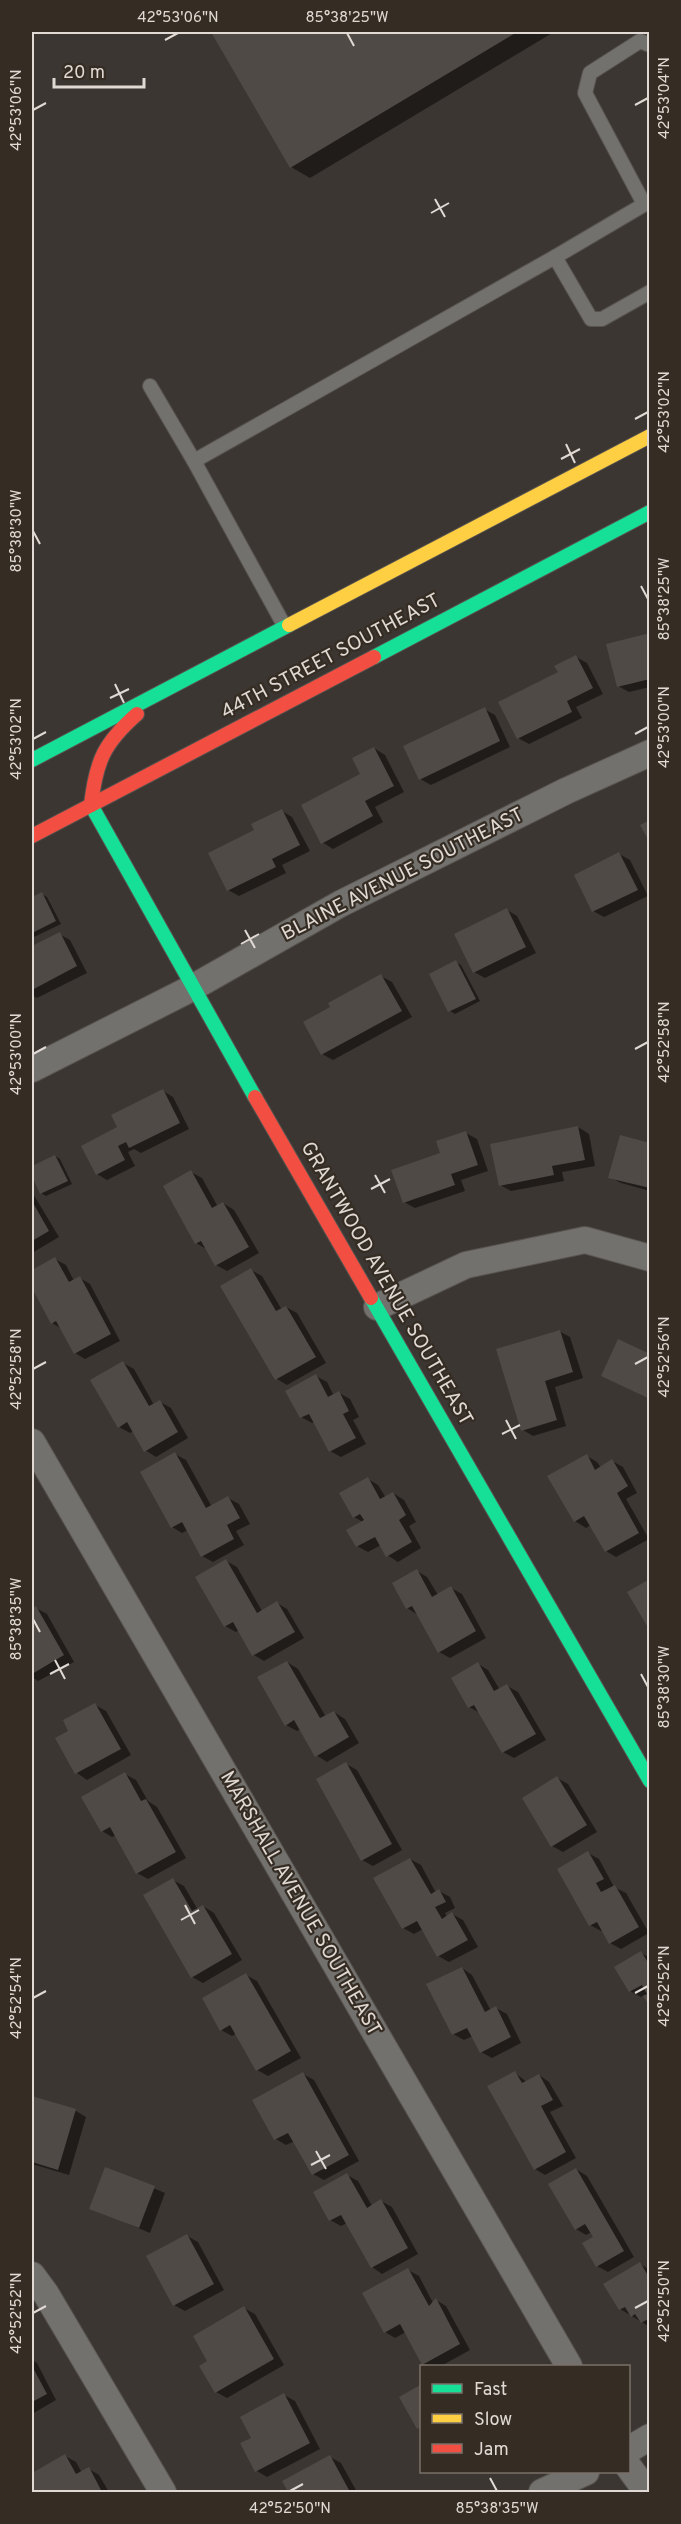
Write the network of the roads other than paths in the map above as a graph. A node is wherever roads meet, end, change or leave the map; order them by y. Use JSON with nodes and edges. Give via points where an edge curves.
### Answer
{"nodes":[{"id":1,"x":650,"y":45,"type":"edge"},
{"id":2,"x":647,"y":203,"type":"edge"},
{"id":3,"x":555,"y":256,"type":"junction"},
{"id":4,"x":650,"y":292,"type":"edge"},
{"id":5,"x":150,"y":386,"type":"dead end"},
{"id":6,"x":650,"y":436,"type":"edge"},
{"id":7,"x":194,"y":461,"type":"junction"},
{"id":8,"x":650,"y":512,"type":"edge"},
{"id":9,"x":285,"y":627,"type":"junction"},
{"id":10,"x":171,"y":687,"type":"junction"},
{"id":11,"x":650,"y":753,"type":"edge"},
{"id":12,"x":32,"y":759,"type":"edge"},
{"id":13,"x":91,"y":805,"type":"junction"},
{"id":14,"x":32,"y":836,"type":"edge"},
{"id":15,"x":192,"y":988,"type":"junction"},
{"id":16,"x":32,"y":1070,"type":"edge"},
{"id":17,"x":650,"y":1258,"type":"edge"},
{"id":18,"x":377,"y":1307,"type":"junction"},
{"id":19,"x":32,"y":1442,"type":"edge"},
{"id":20,"x":650,"y":1780,"type":"edge"},
{"id":21,"x":32,"y":2275,"type":"edge"},
{"id":22,"x":568,"y":2365,"type":"edge"},
{"id":23,"x":650,"y":2438,"type":"edge"},
{"id":24,"x":630,"y":2449,"type":"edge"},
{"id":25,"x":630,"y":2469,"type":"edge"},
{"id":26,"x":584,"y":2473,"type":"edge"},
{"id":27,"x":163,"y":2493,"type":"edge"},
{"id":28,"x":542,"y":2493,"type":"edge"},
{"id":29,"x":647,"y":2493,"type":"edge"}],
"edges":[{"from":1,"to":2,"type":"lane","via":[[640,41],[590,73],[585,93]]},
{"from":2,"to":3,"type":"lane"},
{"from":3,"to":4,"type":"lane","via":[[591,319],[602,319]]},
{"from":3,"to":7,"type":"lane"},
{"from":5,"to":7,"type":"lane"},
{"from":6,"to":9,"type":"main road"},
{"from":7,"to":9,"type":"lane"},
{"from":8,"to":13,"type":"main road","name":"44TH STREET SOUTHEAST"},
{"from":9,"to":10,"type":"main road"},
{"from":10,"to":12,"type":"main road"},
{"from":10,"to":13,"type":"main road","via":[[107,744],[97,760]]},
{"from":11,"to":15,"type":"street","name":"BLAINE AVENUE SOUTHEAST","via":[[340,904]]},
{"from":13,"to":14,"type":"main road","name":"44TH STREET SOUTHEAST"},
{"from":13,"to":15,"type":"main road","name":"GRANTWOOD AVENUE SOUTHEAST"},
{"from":15,"to":16,"type":"street","name":"BLAINE AVENUE SOUTHEAST"},
{"from":15,"to":18,"type":"main road","name":"GRANTWOOD AVENUE SOUTHEAST"},
{"from":17,"to":18,"type":"street","via":[[585,1240],[466,1265]]},
{"from":18,"to":20,"type":"main road","name":"GRANTWOOD AVENUE SOUTHEAST"},
{"from":19,"to":22,"type":"street","name":"MARSHALL AVENUE SOUTHEAST"},
{"from":21,"to":27,"type":"street"},
{"from":23,"to":24,"type":"street"},
{"from":25,"to":29,"type":"street"},
{"from":26,"to":28,"type":"street"}]}
